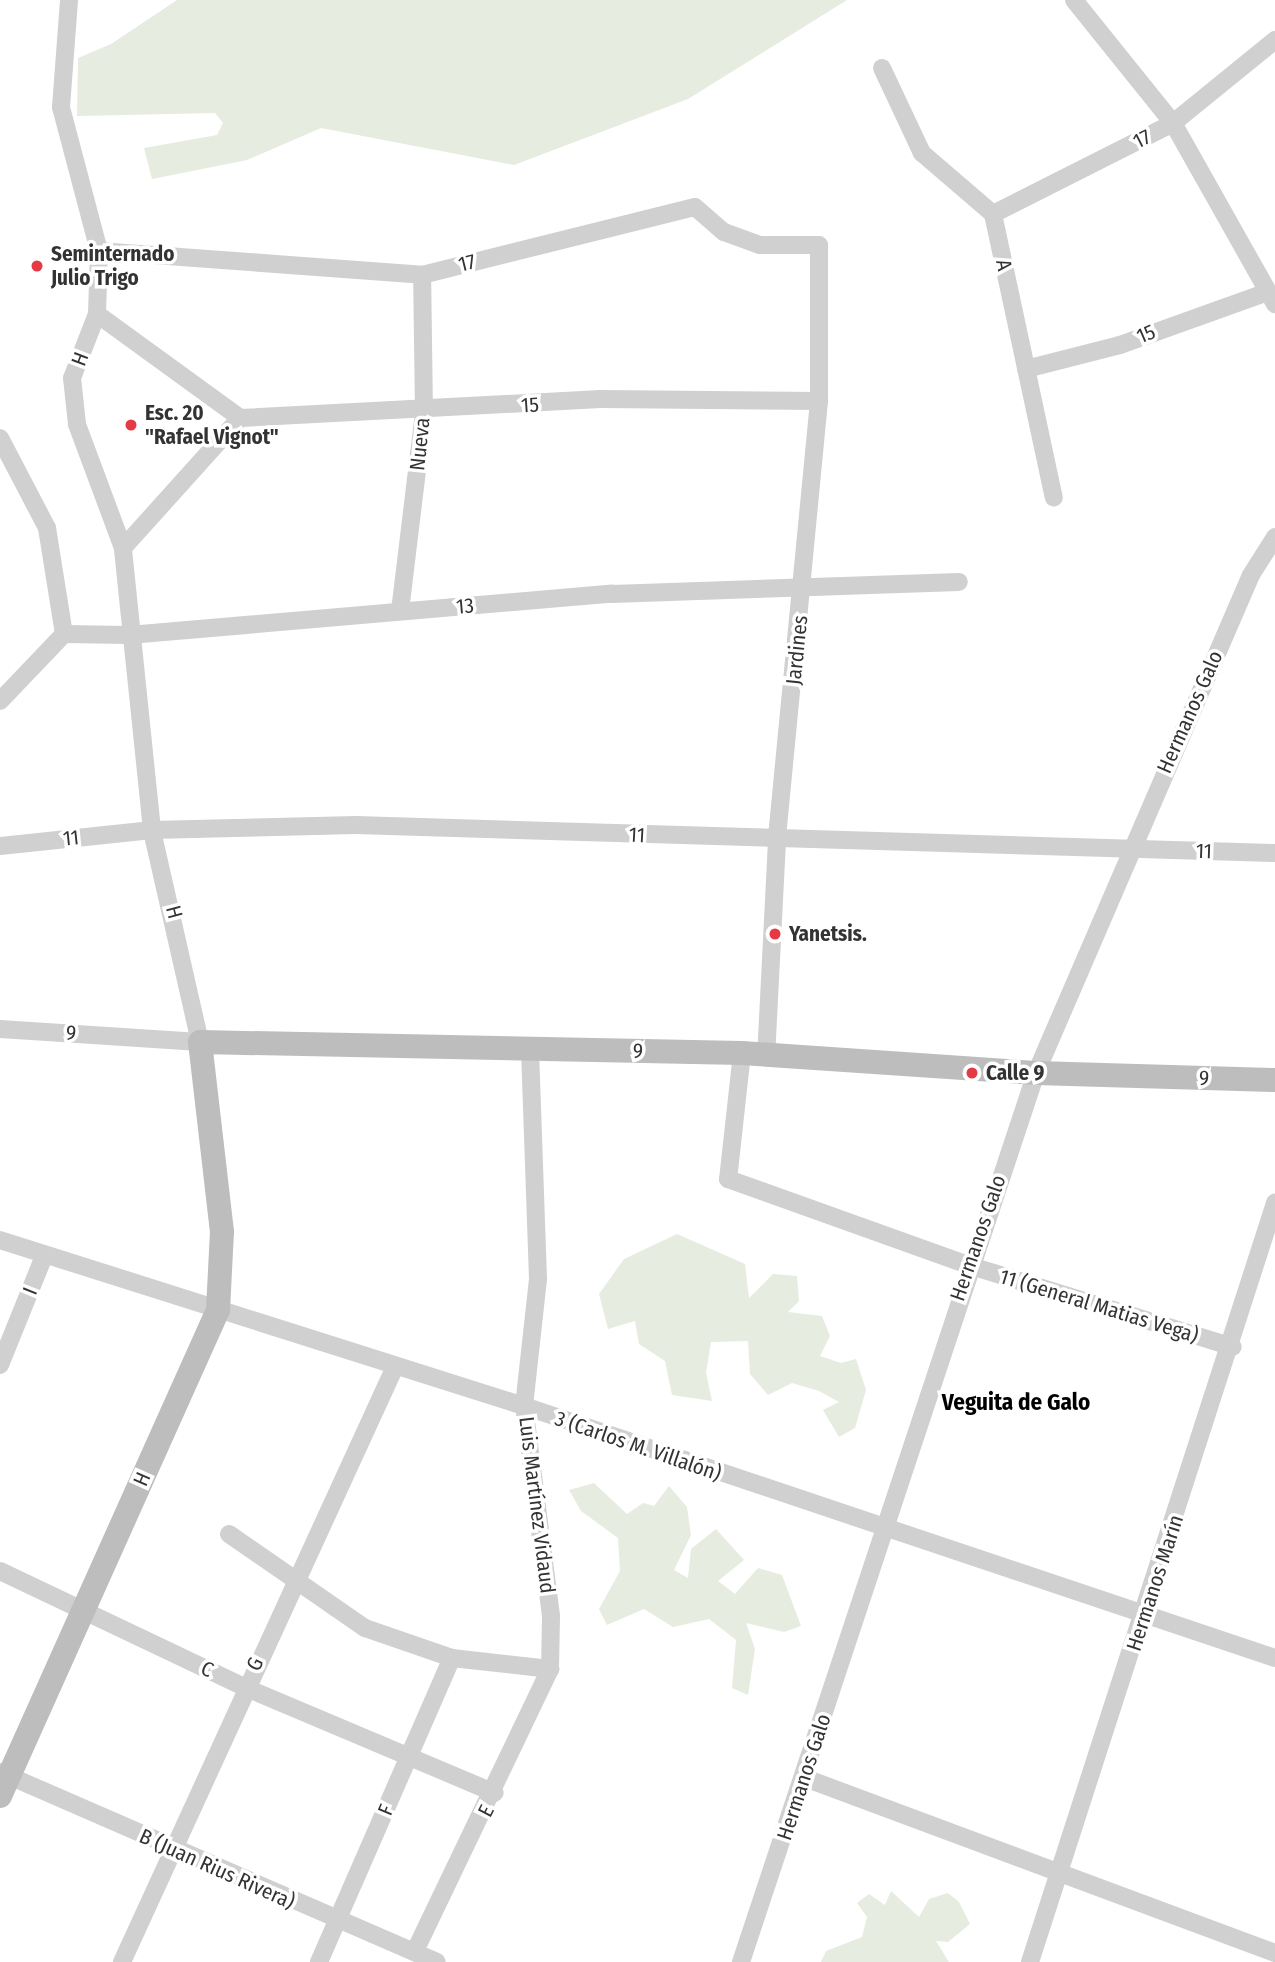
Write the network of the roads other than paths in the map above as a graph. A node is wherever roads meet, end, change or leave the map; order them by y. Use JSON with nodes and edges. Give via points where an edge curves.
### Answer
{"nodes":[{"id":1,"x":1074,"y":0,"type":"edge"},
{"id":2,"x":70,"y":1,"type":"edge"},
{"id":3,"x":1275,"y":40,"type":"edge"},
{"id":4,"x":882,"y":68,"type":"dead end"},
{"id":5,"x":1173,"y":124,"type":"junction"},
{"id":6,"x":993,"y":214,"type":"junction"},
{"id":7,"x":819,"y":245,"type":"joint"},
{"id":8,"x":99,"y":251,"type":"junction"},
{"id":9,"x":422,"y":275,"type":"junction"},
{"id":10,"x":1270,"y":298,"type":"edge"},
{"id":11,"x":97,"y":314,"type":"junction"},
{"id":12,"x":1026,"y":369,"type":"junction"},
{"id":13,"x":819,"y":401,"type":"junction"},
{"id":14,"x":424,"y":412,"type":"junction"},
{"id":15,"x":240,"y":418,"type":"junction"},
{"id":16,"x":0,"y":438,"type":"edge"},
{"id":17,"x":1054,"y":498,"type":"dead end"},
{"id":18,"x":1275,"y":537,"type":"edge"},
{"id":19,"x":123,"y":548,"type":"junction"},
{"id":20,"x":959,"y":582,"type":"dead end"},
{"id":21,"x":803,"y":586,"type":"junction"},
{"id":22,"x":400,"y":611,"type":"junction"},
{"id":23,"x":64,"y":634,"type":"junction"},
{"id":24,"x":129,"y":635,"type":"junction"},
{"id":25,"x":0,"y":701,"type":"edge"},
{"id":26,"x":152,"y":830,"type":"junction"},
{"id":27,"x":777,"y":841,"type":"junction"},
{"id":28,"x":0,"y":846,"type":"edge"},
{"id":29,"x":1130,"y":848,"type":"junction"},
{"id":30,"x":1275,"y":853,"type":"edge"},
{"id":31,"x":0,"y":1028,"type":"edge"},
{"id":32,"x":200,"y":1042,"type":"junction"},
{"id":33,"x":530,"y":1048,"type":"junction"},
{"id":34,"x":754,"y":1054,"type":"junction"},
{"id":35,"x":1036,"y":1073,"type":"junction"},
{"id":36,"x":1275,"y":1080,"type":"edge"},
{"id":37,"x":728,"y":1179,"type":"joint"},
{"id":38,"x":1275,"y":1203,"type":"edge"},
{"id":39,"x":0,"y":1240,"type":"edge"},
{"id":40,"x":44,"y":1256,"type":"junction"},
{"id":41,"x":968,"y":1265,"type":"junction"},
{"id":42,"x":218,"y":1310,"type":"junction"},
{"id":43,"x":1233,"y":1347,"type":"junction"},
{"id":44,"x":0,"y":1365,"type":"edge"},
{"id":45,"x":394,"y":1369,"type":"junction"},
{"id":46,"x":524,"y":1406,"type":"junction"},
{"id":47,"x":881,"y":1530,"type":"junction"},
{"id":48,"x":229,"y":1534,"type":"dead end"},
{"id":49,"x":0,"y":1571,"type":"edge"},
{"id":50,"x":296,"y":1581,"type":"junction"},
{"id":51,"x":83,"y":1608,"type":"junction"},
{"id":52,"x":1144,"y":1618,"type":"junction"},
{"id":53,"x":452,"y":1658,"type":"junction"},
{"id":54,"x":1275,"y":1658,"type":"edge"},
{"id":55,"x":550,"y":1669,"type":"junction"},
{"id":56,"x":244,"y":1687,"type":"junction"},
{"id":57,"x":409,"y":1756,"type":"junction"},
{"id":58,"x":805,"y":1778,"type":"junction"},
{"id":59,"x":3,"y":1781,"type":"edge"},
{"id":60,"x":495,"y":1793,"type":"junction"},
{"id":61,"x":174,"y":1851,"type":"junction"},
{"id":62,"x":1063,"y":1874,"type":"junction"},
{"id":63,"x":338,"y":1923,"type":"junction"},
{"id":64,"x":415,"y":1951,"type":"junction"},
{"id":65,"x":1275,"y":1953,"type":"edge"},
{"id":66,"x":122,"y":1962,"type":"edge"},
{"id":67,"x":319,"y":1962,"type":"edge"},
{"id":68,"x":436,"y":1962,"type":"edge"},
{"id":69,"x":741,"y":1962,"type":"edge"},
{"id":70,"x":1030,"y":1962,"type":"edge"}],
"edges":[{"from":1,"to":5,"type":"street"},
{"from":2,"to":8,"type":"street","name":"H","via":[[61,107]]},
{"from":3,"to":5,"type":"street","name":"17"},
{"from":4,"to":6,"type":"street","via":[[922,153]]},
{"from":5,"to":6,"type":"street","name":"17"},
{"from":5,"to":10,"type":"street"},
{"from":6,"to":12,"type":"street","name":"A"},
{"from":7,"to":9,"type":"street","name":"17","via":[[760,245],[724,232],[695,207]]},
{"from":7,"to":13,"type":"street","name":"Jardines"},
{"from":8,"to":9,"type":"street","name":"17"},
{"from":8,"to":11,"type":"street","name":"H"},
{"from":9,"to":14,"type":"street","name":"Nueva"},
{"from":10,"to":12,"type":"street","name":"15"},
{"from":11,"to":15,"type":"street"},
{"from":11,"to":19,"type":"street","name":"H","via":[[72,378],[76,412]]},
{"from":12,"to":17,"type":"street","name":"A"},
{"from":13,"to":14,"type":"street","name":"15","via":[[600,400]]},
{"from":13,"to":21,"type":"street","name":"Jardines"},
{"from":14,"to":15,"type":"street","name":"15"},
{"from":14,"to":22,"type":"street","name":"Nueva"},
{"from":15,"to":19,"type":"street"},
{"from":16,"to":23,"type":"street","via":[[47,528]]},
{"from":18,"to":29,"type":"street","name":"Hermanos Galo","via":[[1251,575]]},
{"from":19,"to":24,"type":"street","name":"H"},
{"from":20,"to":21,"type":"street","name":"13"},
{"from":21,"to":22,"type":"street","name":"13"},
{"from":21,"to":27,"type":"street","name":"Jardines"},
{"from":22,"to":24,"type":"street","name":"13"},
{"from":23,"to":24,"type":"street","name":"13"},
{"from":23,"to":25,"type":"street"},
{"from":24,"to":26,"type":"street","name":"H"},
{"from":26,"to":27,"type":"street","name":"11","via":[[356,825]]},
{"from":26,"to":28,"type":"street","name":"11"},
{"from":26,"to":32,"type":"street","name":"H"},
{"from":27,"to":29,"type":"street","name":"11"},
{"from":27,"to":34,"type":"street","name":"Jardines"},
{"from":29,"to":30,"type":"street","name":"11"},
{"from":29,"to":35,"type":"street","name":"Hermanos Galo"},
{"from":31,"to":32,"type":"street","name":"9"},
{"from":32,"to":33,"type":"street","name":"9"},
{"from":32,"to":42,"type":"street","name":"H","via":[[222,1232]]},
{"from":33,"to":34,"type":"street","name":"9"},
{"from":33,"to":46,"type":"street","name":"Luis Martínez Vidaud","via":[[538,1279]]},
{"from":34,"to":35,"type":"street","name":"9"},
{"from":34,"to":37,"type":"street","name":"Jardines"},
{"from":35,"to":36,"type":"street","name":"9"},
{"from":35,"to":41,"type":"street","name":"Hermanos Galo"},
{"from":37,"to":41,"type":"street","name":"11 (General Matias Vega)"},
{"from":38,"to":43,"type":"street","name":"Hermanos Marín"},
{"from":39,"to":40,"type":"street","name":"3 (Carlos M. Villalón)"},
{"from":40,"to":42,"type":"street","name":"3 (Carlos M. Villalón)"},
{"from":40,"to":44,"type":"street","name":"I"},
{"from":41,"to":43,"type":"street","name":"11 (General Matias Vega)"},
{"from":41,"to":47,"type":"street","name":"Hermanos Galo"},
{"from":42,"to":45,"type":"street","name":"3 (Carlos M. Villalón)"},
{"from":42,"to":51,"type":"street","name":"H"},
{"from":43,"to":52,"type":"street","name":"Hermanos Marín"},
{"from":45,"to":46,"type":"street","name":"3 (Carlos M. Villalón)"},
{"from":45,"to":50,"type":"street","name":"G"},
{"from":46,"to":47,"type":"street","name":"3 (Carlos M. Villalón)"},
{"from":46,"to":55,"type":"street","name":"Luis Martínez Vidaud","via":[[551,1616]]},
{"from":47,"to":52,"type":"street","name":"3 (Carlos M. Villalón)"},
{"from":47,"to":58,"type":"street","name":"Hermanos Galo"},
{"from":48,"to":50,"type":"street"},
{"from":49,"to":51,"type":"street","name":"C"},
{"from":50,"to":53,"type":"street","via":[[365,1628]]},
{"from":50,"to":56,"type":"street","name":"G"},
{"from":51,"to":56,"type":"street","name":"C"},
{"from":51,"to":59,"type":"street","name":"H"},
{"from":52,"to":54,"type":"street","name":"3 (Carlos M. Villalón)"},
{"from":52,"to":62,"type":"street","name":"Hermanos Marín"},
{"from":53,"to":55,"type":"street"},
{"from":53,"to":57,"type":"street","name":"F"},
{"from":55,"to":60,"type":"street","name":"E"},
{"from":56,"to":57,"type":"street","name":"C"},
{"from":56,"to":61,"type":"street","name":"G"},
{"from":57,"to":60,"type":"street","name":"C"},
{"from":57,"to":63,"type":"street","name":"F"},
{"from":58,"to":62,"type":"street"},
{"from":58,"to":69,"type":"street","name":"Hermanos Galo"},
{"from":59,"to":61,"type":"street","name":"B (Juan Rius Rivera)"},
{"from":60,"to":64,"type":"street","name":"E"},
{"from":61,"to":63,"type":"street","name":"B (Juan Rius Rivera)"},
{"from":61,"to":66,"type":"street","name":"G"},
{"from":62,"to":65,"type":"street"},
{"from":62,"to":70,"type":"street","name":"Hermanos Marín"},
{"from":63,"to":64,"type":"street","name":"B (Juan Rius Rivera)"},
{"from":63,"to":67,"type":"street","name":"F"},
{"from":64,"to":68,"type":"street","name":"B (Juan Rius Rivera)"}]}
